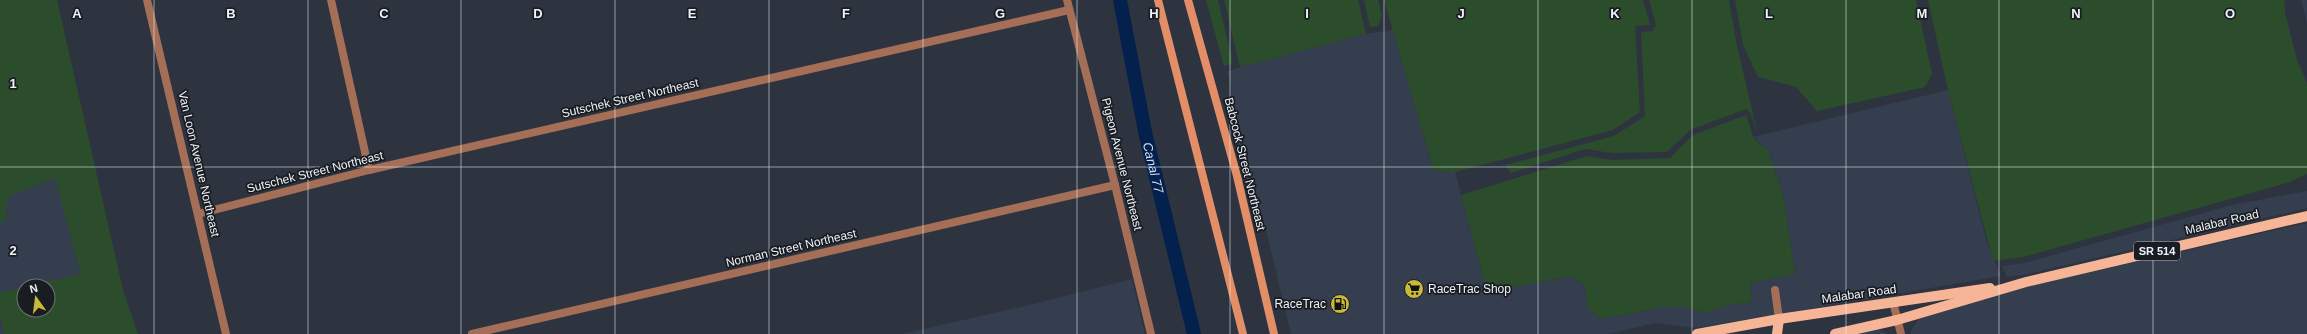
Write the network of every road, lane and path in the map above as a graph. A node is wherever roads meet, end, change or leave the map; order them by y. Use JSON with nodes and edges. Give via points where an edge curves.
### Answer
{"nodes":[{"id":1,"x":147,"y":0,"type":"edge"},
{"id":2,"x":331,"y":0,"type":"edge"},
{"id":3,"x":1067,"y":0,"type":"edge"},
{"id":4,"x":1158,"y":0,"type":"edge"},
{"id":5,"x":1188,"y":0,"type":"edge"},
{"id":6,"x":1069,"y":10,"type":"junction"},
{"id":7,"x":369,"y":170,"type":"junction"},
{"id":8,"x":1115,"y":185,"type":"junction"},
{"id":9,"x":198,"y":214,"type":"junction"},
{"id":10,"x":2307,"y":216,"type":"edge"},
{"id":11,"x":2026,"y":282,"type":"junction"},
{"id":12,"x":1775,"y":290,"type":"dead end"},
{"id":13,"x":1893,"y":302,"type":"junction"},
{"id":14,"x":1779,"y":319,"type":"junction"},
{"id":15,"x":1897,"y":320,"type":"junction"},
{"id":16,"x":226,"y":334,"type":"edge"},
{"id":17,"x":472,"y":334,"type":"edge"},
{"id":18,"x":1151,"y":334,"type":"edge"},
{"id":19,"x":1243,"y":334,"type":"edge"},
{"id":20,"x":1274,"y":334,"type":"edge"},
{"id":21,"x":1697,"y":334,"type":"edge"},
{"id":22,"x":1777,"y":334,"type":"edge"},
{"id":23,"x":1835,"y":334,"type":"edge"},
{"id":24,"x":1900,"y":334,"type":"edge"}],
"edges":[{"from":1,"to":9,"type":"street","name":"Van Loon Avenue Northeast"},
{"from":2,"to":7,"type":"street"},
{"from":3,"to":6,"type":"street","name":"Pigeon Avenue Northeast"},
{"from":4,"to":19,"type":"main road"},
{"from":5,"to":20,"type":"main road","name":"Babcock Street Northeast","via":[[1237,176]]},
{"from":6,"to":7,"type":"street","name":"Sutschek Street Northeast"},
{"from":6,"to":8,"type":"street","name":"Pigeon Avenue Northeast"},
{"from":7,"to":9,"type":"street","name":"Sutschek Street Northeast"},
{"from":8,"to":17,"type":"street","name":"Norman Street Northeast"},
{"from":8,"to":18,"type":"street","name":"Pigeon Avenue Northeast"},
{"from":9,"to":16,"type":"street","name":"Van Loon Avenue Northeast"},
{"from":10,"to":11,"type":"main road","name":"Malabar Road","number":"SR 514"},
{"from":11,"to":13,"type":"main road","name":"Malabar Road","number":"SR 514"},
{"from":11,"to":15,"type":"main road","name":"Malabar Road","number":"SR 514"},
{"from":12,"to":14,"type":"street"},
{"from":13,"to":14,"type":"main road","name":"Malabar Road","number":"SR 514"},
{"from":13,"to":15,"type":"street"},
{"from":14,"to":21,"type":"main road","name":"Malabar Road","number":"SR 514"},
{"from":14,"to":22,"type":"main road"},
{"from":15,"to":23,"type":"main road","name":"Malabar Road","number":"SR 514"},
{"from":15,"to":24,"type":"street"}]}
